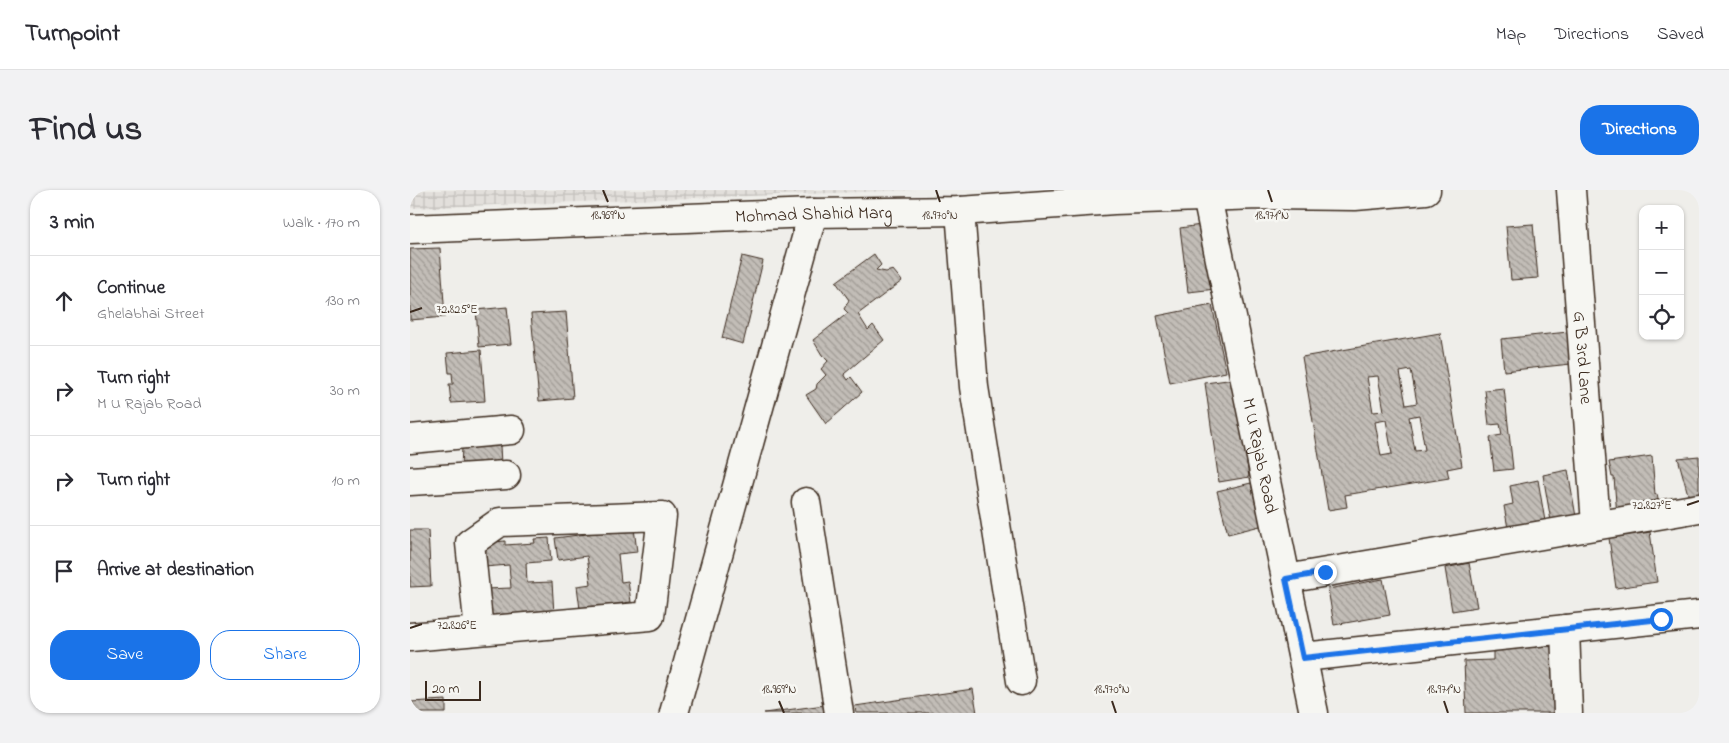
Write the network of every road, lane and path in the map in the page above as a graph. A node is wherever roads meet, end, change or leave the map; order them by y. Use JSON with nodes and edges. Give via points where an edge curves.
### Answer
{"nodes":[{"id":1,"x":1426,"y":190,"type":"edge"},
{"id":2,"x":1571,"y":190,"type":"edge"},
{"id":3,"x":1354,"y":193,"type":"edge"},
{"id":4,"x":1114,"y":195,"type":"edge"},
{"id":5,"x":1207,"y":197,"type":"junction"},
{"id":6,"x":960,"y":211,"type":"junction"},
{"id":7,"x":813,"y":214,"type":"junction"},
{"id":8,"x":410,"y":229,"type":"edge"},
{"id":9,"x":511,"y":430,"type":"dead end"},
{"id":10,"x":444,"y":436,"type":"junction"},
{"id":11,"x":410,"y":439,"type":"edge"},
{"id":12,"x":506,"y":475,"type":"dead end"},
{"id":13,"x":448,"y":479,"type":"junction"},
{"id":14,"x":410,"y":481,"type":"edge"},
{"id":15,"x":806,"y":502,"type":"dead end"},
{"id":16,"x":1699,"y":508,"type":"edge"},
{"id":17,"x":1596,"y":524,"type":"junction"},
{"id":18,"x":1286,"y":579,"type":"junction"},
{"id":19,"x":1699,"y":614,"type":"edge"},
{"id":20,"x":1565,"y":629,"type":"junction"},
{"id":21,"x":479,"y":631,"type":"junction"},
{"id":22,"x":410,"y":637,"type":"edge"},
{"id":23,"x":1303,"y":658,"type":"junction"},
{"id":24,"x":1021,"y":681,"type":"dead end"},
{"id":25,"x":674,"y":713,"type":"edge"},
{"id":26,"x":838,"y":713,"type":"edge"},
{"id":27,"x":1314,"y":713,"type":"edge"},
{"id":28,"x":1568,"y":713,"type":"edge"}],
"edges":[{"from":1,"to":3,"type":"street","name":"Mohmad Shahid Marg"},
{"from":2,"to":17,"type":"street","name":"G B 3rd Lane"},
{"from":3,"to":5,"type":"street","name":"Mohmad Shahid Marg"},
{"from":4,"to":5,"type":"street","name":"Mohmad Shahid Marg"},
{"from":4,"to":6,"type":"street","name":"Mohmad Shahid Marg"},
{"from":5,"to":18,"type":"street","name":"M U Rajab Road"},
{"from":6,"to":7,"type":"street","name":"Mohmad Shahid Marg"},
{"from":6,"to":24,"type":"street","via":[[974,387]]},
{"from":7,"to":8,"type":"street","name":"Mohmad Shahid Marg"},
{"from":7,"to":25,"type":"street"},
{"from":9,"to":10,"type":"street"},
{"from":10,"to":11,"type":"street"},
{"from":10,"to":13,"type":"street"},
{"from":12,"to":13,"type":"street"},
{"from":13,"to":14,"type":"street"},
{"from":15,"to":26,"type":"street"},
{"from":16,"to":17,"type":"street"},
{"from":17,"to":18,"type":"street"},
{"from":18,"to":23,"type":"street","name":"M U Rajab Road"},
{"from":19,"to":20,"type":"street"},
{"from":20,"to":23,"type":"street"},
{"from":20,"to":28,"type":"street"},
{"from":21,"to":21,"type":"street","via":[[650,616],[662,516],[500,522],[470,542]]},
{"from":21,"to":22,"type":"street"},
{"from":23,"to":27,"type":"street","name":"M U Rajab Road"}]}
